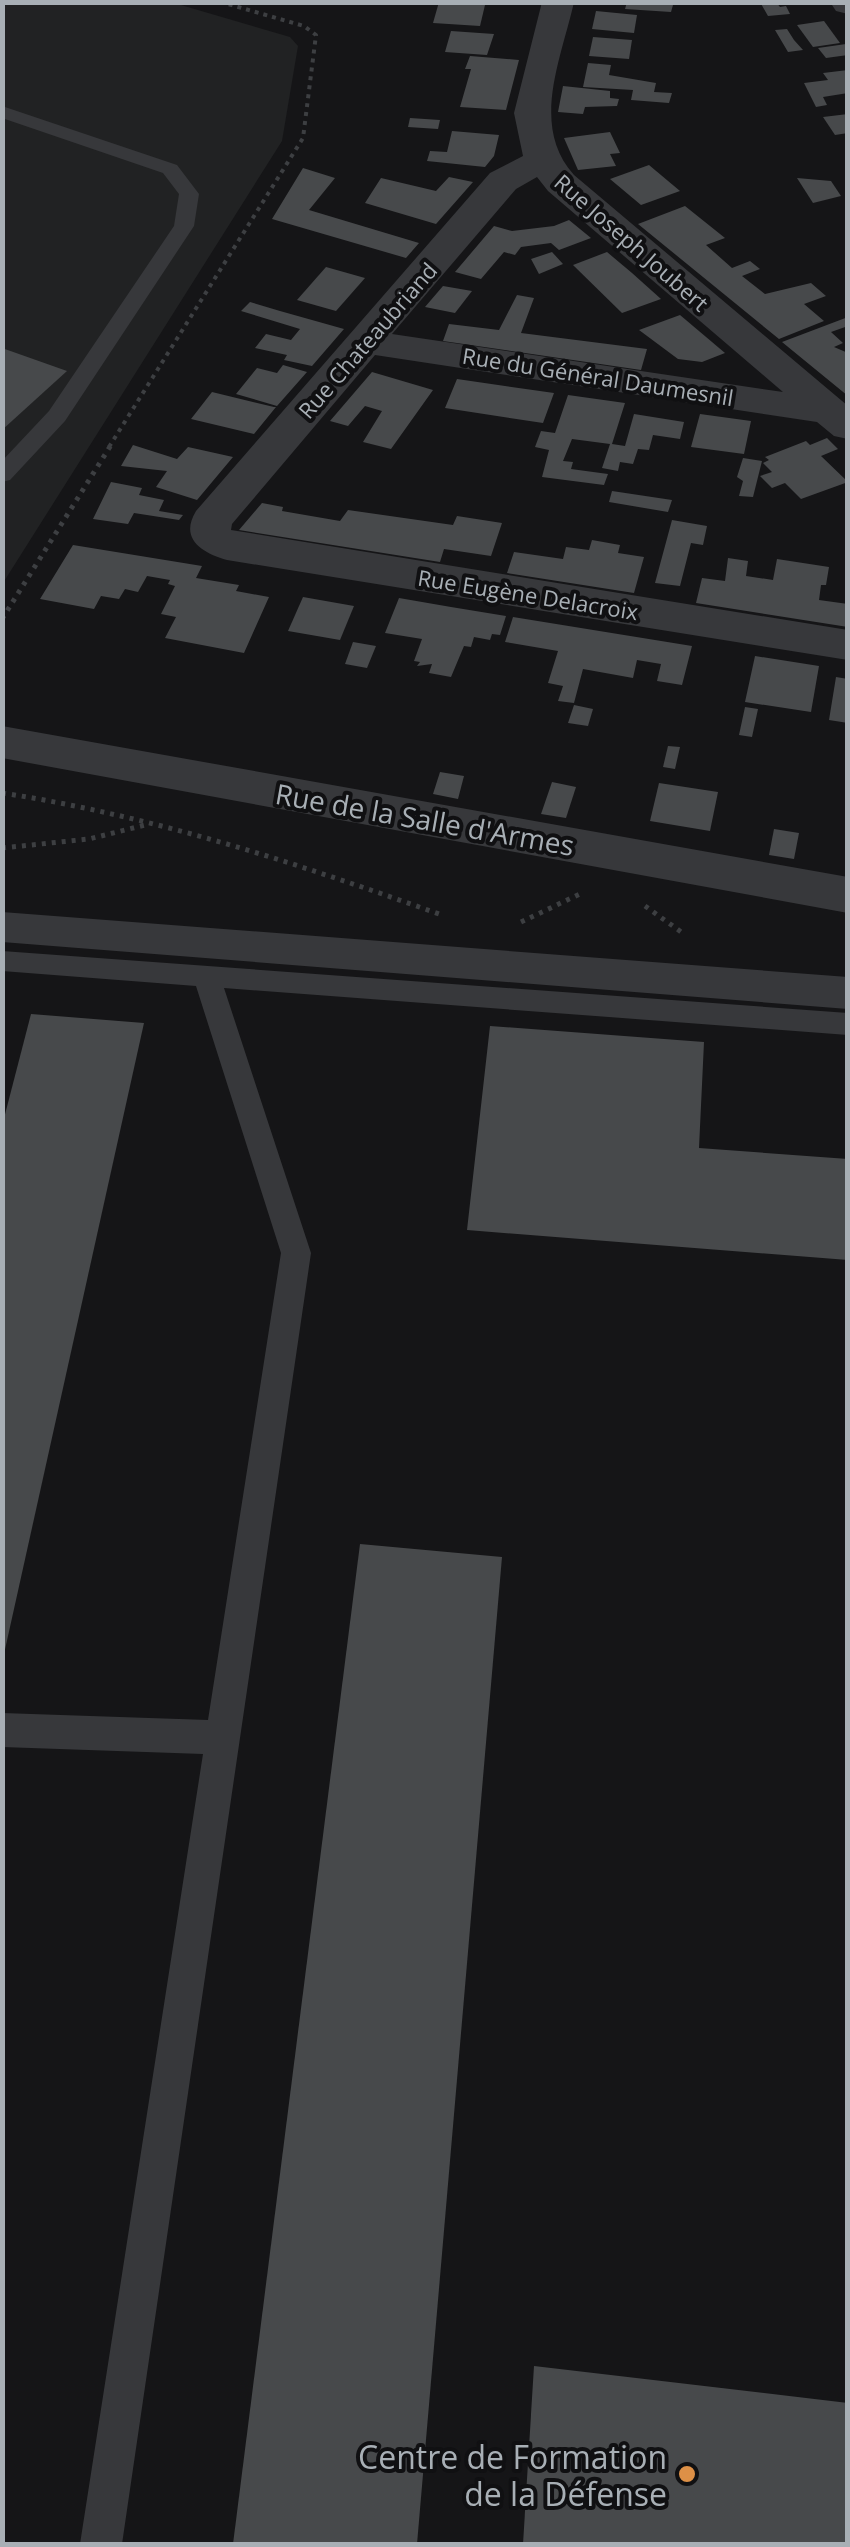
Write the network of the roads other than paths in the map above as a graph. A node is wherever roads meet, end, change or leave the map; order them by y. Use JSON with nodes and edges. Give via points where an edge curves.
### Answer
{"nodes":[{"id":1,"x":558,"y":2,"type":"edge"},
{"id":2,"x":2,"y":112,"type":"edge"},
{"id":3,"x":541,"y":160,"type":"junction"},
{"id":4,"x":366,"y":342,"type":"junction"},
{"id":5,"x":838,"y":419,"type":"edge"},
{"id":6,"x":2,"y":475,"type":"edge"},
{"id":7,"x":210,"y":536,"type":"joint"},
{"id":8,"x":848,"y":645,"type":"edge"},
{"id":9,"x":2,"y":742,"type":"edge"},
{"id":10,"x":848,"y":896,"type":"edge"},
{"id":11,"x":2,"y":927,"type":"edge"},
{"id":12,"x":2,"y":961,"type":"edge"},
{"id":13,"x":206,"y":976,"type":"junction"},
{"id":14,"x":848,"y":992,"type":"edge"},
{"id":15,"x":848,"y":1024,"type":"edge"},
{"id":16,"x":2,"y":1730,"type":"edge"},
{"id":17,"x":224,"y":1738,"type":"junction"},
{"id":18,"x":101,"y":2544,"type":"edge"}],
"edges":[{"from":1,"to":3,"type":"street","name":"Rue Joseph Joubert","via":[[530,113]]},
{"from":2,"to":6,"type":"lane","via":[[170,169],[189,194],[184,226],[57,416]]},
{"from":3,"to":4,"type":"street","name":"Rue Chateaubriand","via":[[503,181]]},
{"from":3,"to":5,"type":"street","name":"Rue Joseph Joubert"},
{"from":4,"to":5,"type":"street","name":"Rue du Général Daumesnil"},
{"from":4,"to":7,"type":"street","name":"Rue Chateaubriand","via":[[212,521]]},
{"from":7,"to":8,"type":"street","name":"Rue Eugène Delacroix","via":[[227,546]]},
{"from":9,"to":10,"type":"street","name":"Rue de la Salle d'Armes"},
{"from":11,"to":14,"type":"street"},
{"from":12,"to":13,"type":"lane"},
{"from":13,"to":15,"type":"lane"},
{"from":13,"to":17,"type":"lane","via":[[296,1254]]},
{"from":16,"to":17,"type":"lane"},
{"from":17,"to":18,"type":"lane"}]}
